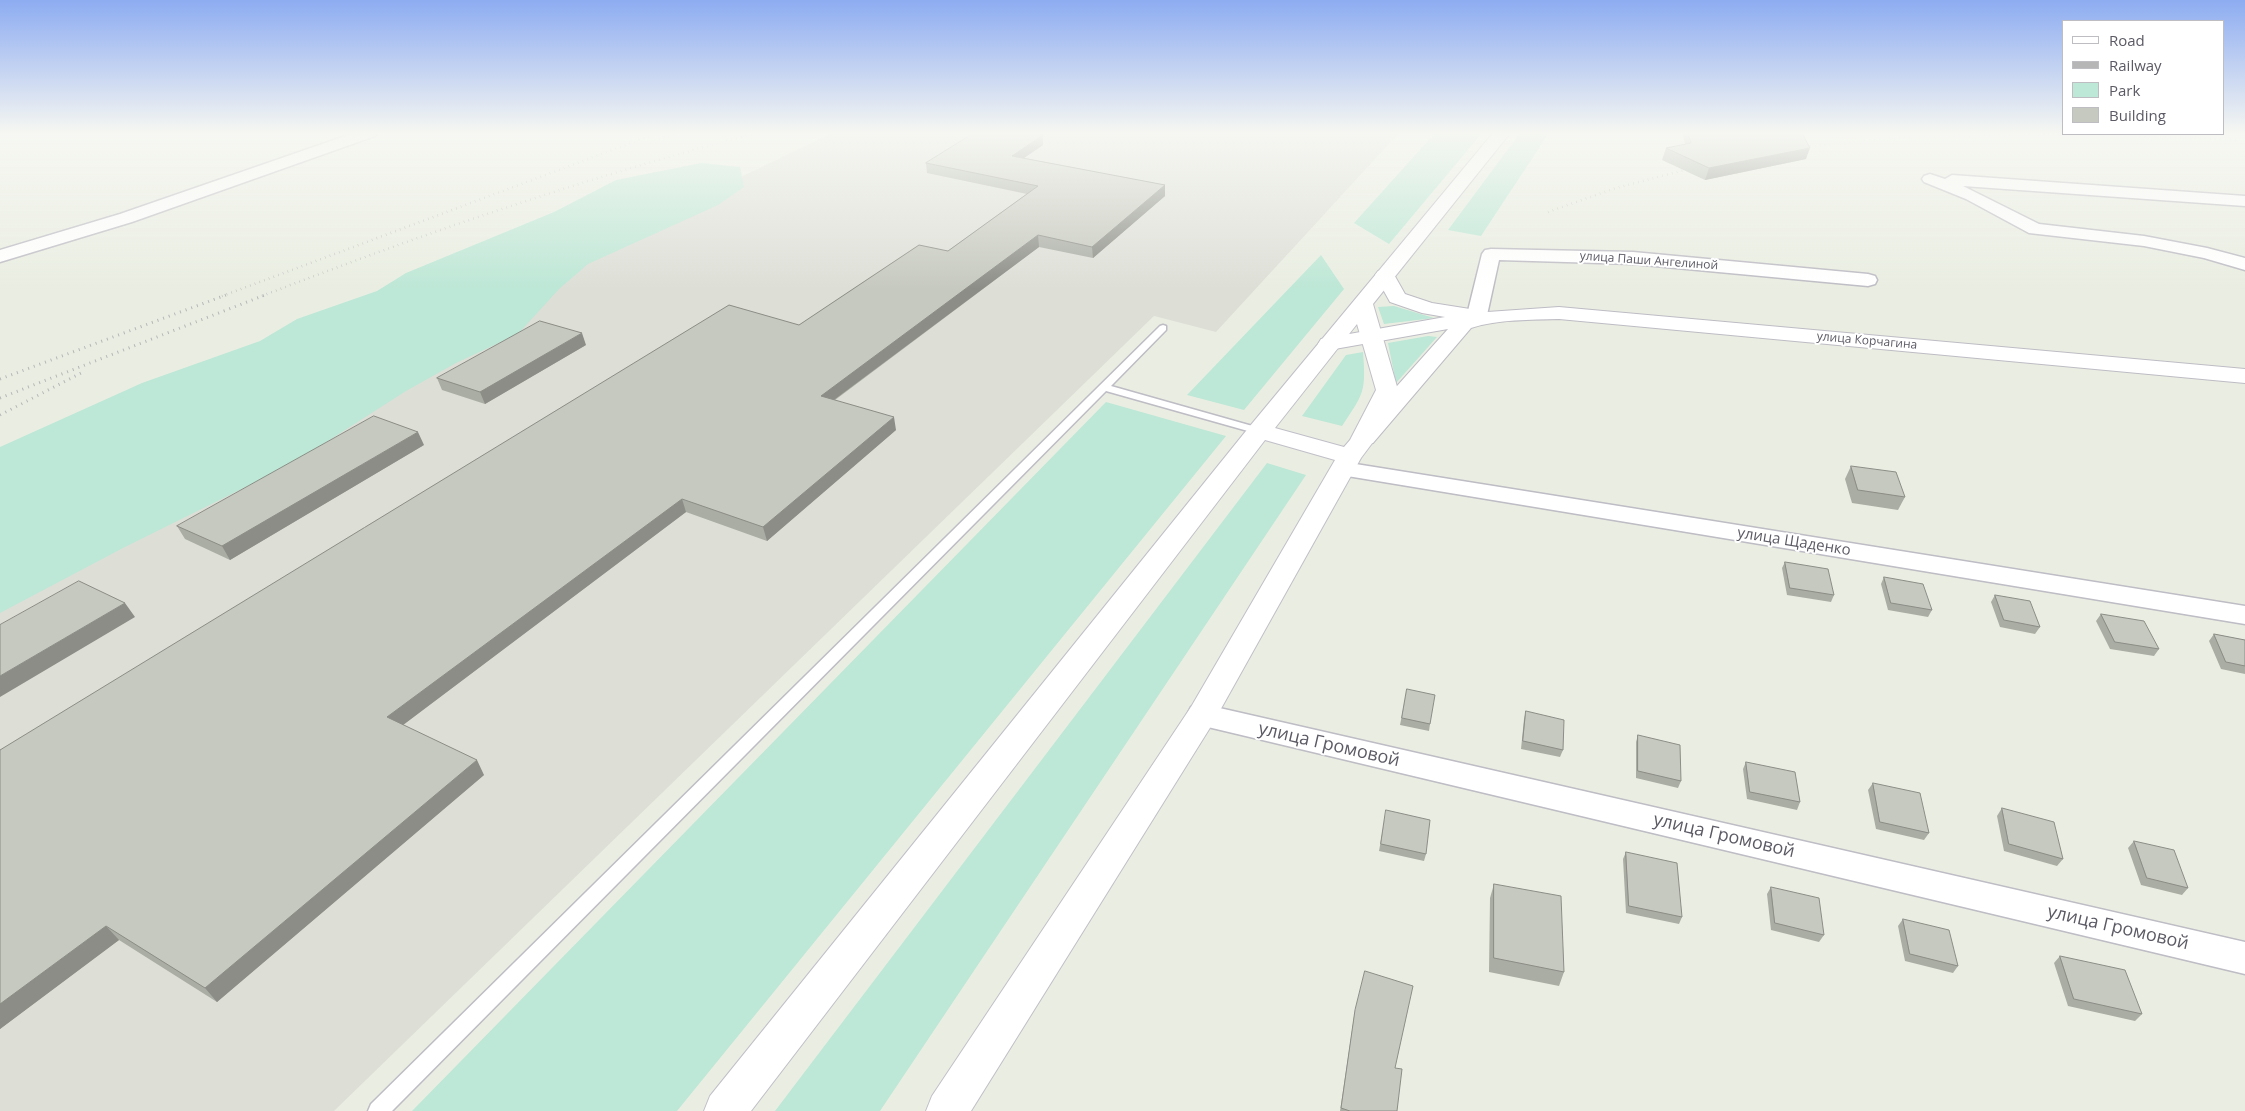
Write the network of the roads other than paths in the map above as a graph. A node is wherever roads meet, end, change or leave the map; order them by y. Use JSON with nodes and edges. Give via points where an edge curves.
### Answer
{"nodes":[{"id":1,"x":221,"y":185,"type":"edge"},
{"id":2,"x":1459,"y":185,"type":"edge"},
{"id":3,"x":1947,"y":185,"type":"edge"},
{"id":4,"x":2024,"y":185,"type":"edge"},
{"id":5,"x":2245,"y":201,"type":"edge"},
{"id":6,"x":0,"y":256,"type":"edge"},
{"id":7,"x":2245,"y":264,"type":"edge"},
{"id":8,"x":1385,"y":274,"type":"junction"},
{"id":9,"x":1868,"y":280,"type":"dead end"},
{"id":10,"x":1362,"y":303,"type":"junction"},
{"id":11,"x":1483,"y":315,"type":"junction"},
{"id":12,"x":1163,"y":328,"type":"dead end"},
{"id":13,"x":1372,"y":337,"type":"junction"},
{"id":14,"x":1329,"y":344,"type":"junction"},
{"id":15,"x":2245,"y":376,"type":"edge"},
{"id":16,"x":1104,"y":387,"type":"junction"},
{"id":17,"x":1259,"y":432,"type":"junction"},
{"id":18,"x":1351,"y":456,"type":"junction"},
{"id":19,"x":2245,"y":615,"type":"edge"},
{"id":20,"x":1202,"y":715,"type":"junction"},
{"id":21,"x":2245,"y":958,"type":"edge"},
{"id":22,"x":378,"y":1111,"type":"edge"},
{"id":23,"x":725,"y":1111,"type":"edge"},
{"id":24,"x":947,"y":1111,"type":"edge"}],
"edges":[{"from":1,"to":6,"type":"street"},
{"from":2,"to":8,"type":"main road"},
{"from":3,"to":7,"type":"street","via":[[2035,229],[2144,241]]},
{"from":4,"to":5,"type":"street"},
{"from":8,"to":10,"type":"main road"},
{"from":8,"to":11,"type":"main road","via":[[1397,298],[1429,309]]},
{"from":9,"to":11,"type":"street","name":"улица Паши Ангелиной","via":[[1633,258],[1492,254]]},
{"from":10,"to":13,"type":"main road"},
{"from":10,"to":14,"type":"main road"},
{"from":11,"to":13,"type":"main road"},
{"from":11,"to":15,"type":"main road","name":"улица Корчагина","via":[[1559,313]]},
{"from":11,"to":18,"type":"main road","via":[[1464,324]]},
{"from":12,"to":16,"type":"lane"},
{"from":13,"to":14,"type":"main road"},
{"from":13,"to":18,"type":"main road","via":[[1388,390]]},
{"from":14,"to":17,"type":"main road"},
{"from":16,"to":17,"type":"lane"},
{"from":16,"to":22,"type":"lane"},
{"from":17,"to":18,"type":"main road"},
{"from":17,"to":23,"type":"main road"},
{"from":18,"to":19,"type":"street","name":"улица Щаденко"},
{"from":18,"to":20,"type":"main road"},
{"from":20,"to":21,"type":"street","name":"улица Громовой"},
{"from":20,"to":24,"type":"main road"}]}
